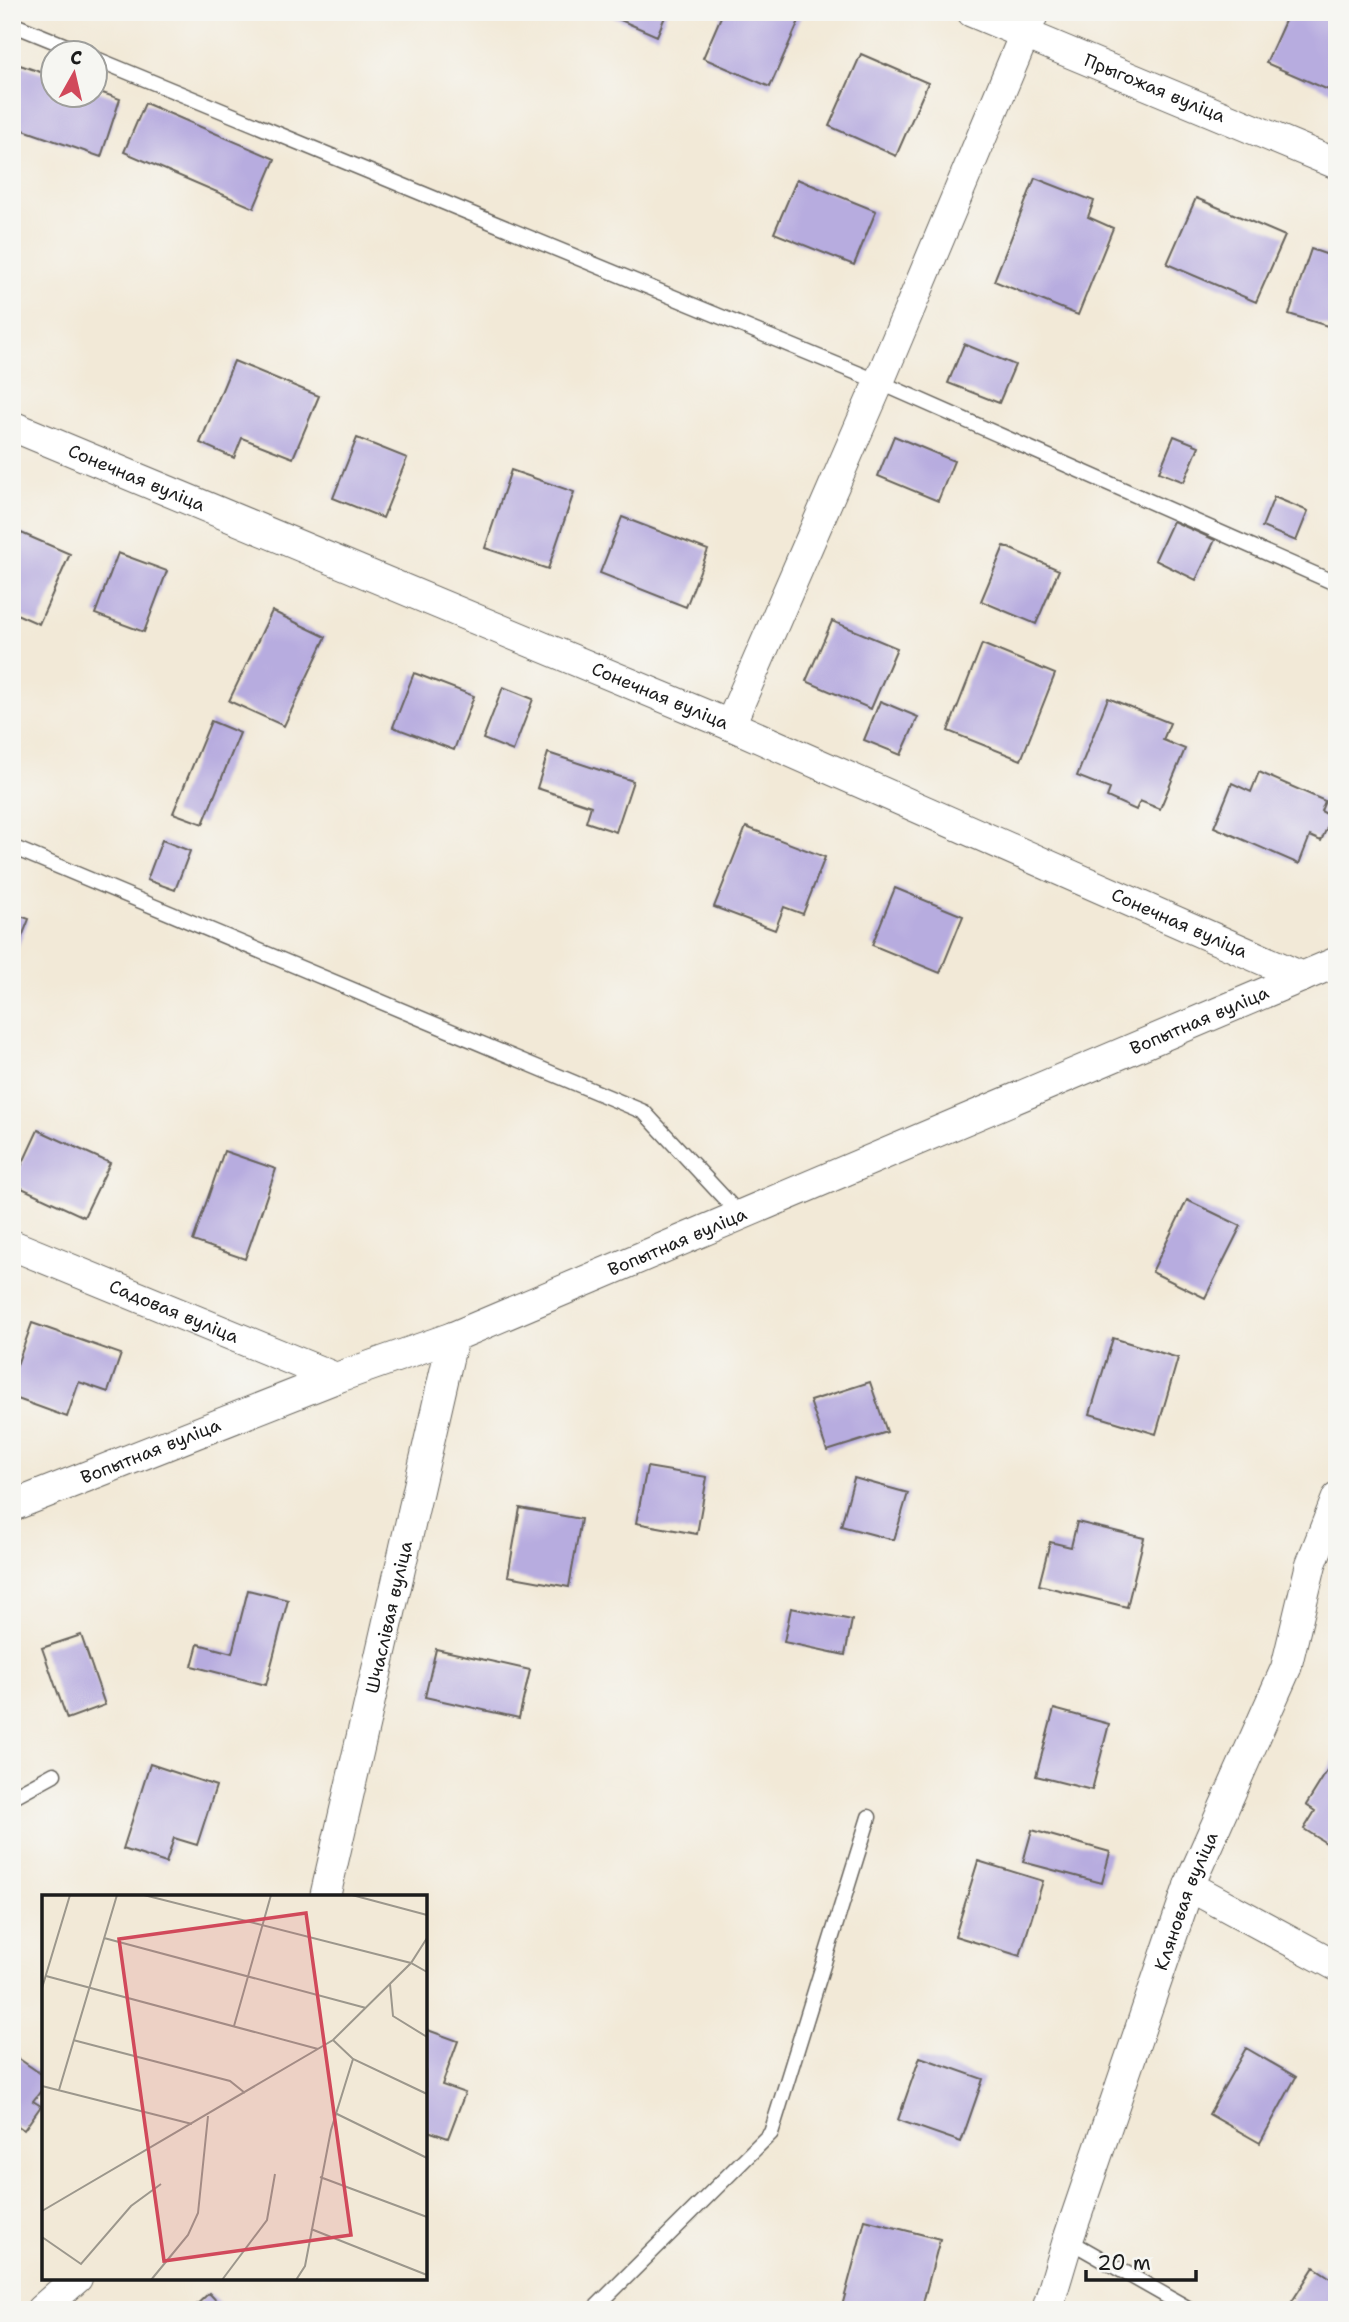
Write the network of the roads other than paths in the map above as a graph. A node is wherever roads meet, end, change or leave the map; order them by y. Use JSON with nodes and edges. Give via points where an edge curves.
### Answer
{"nodes":[{"id":1,"x":972,"y":12,"type":"edge"},
{"id":2,"x":1029,"y":23,"type":"edge"},
{"id":3,"x":12,"y":24,"type":"edge"},
{"id":4,"x":46,"y":38,"type":"edge"},
{"id":5,"x":108,"y":64,"type":"edge"},
{"id":6,"x":1337,"y":164,"type":"edge"},
{"id":7,"x":879,"y":382,"type":"junction"},
{"id":8,"x":12,"y":426,"type":"edge"},
{"id":9,"x":1337,"y":584,"type":"edge"},
{"id":10,"x":730,"y":725,"type":"junction"},
{"id":11,"x":12,"y":847,"type":"edge"},
{"id":12,"x":1337,"y":962,"type":"edge"},
{"id":13,"x":1302,"y":977,"type":"junction"},
{"id":14,"x":739,"y":1213,"type":"junction"},
{"id":15,"x":12,"y":1245,"type":"edge"},
{"id":16,"x":453,"y":1337,"type":"junction"},
{"id":17,"x":336,"y":1378,"type":"junction"},
{"id":18,"x":1337,"y":1498,"type":"edge"},
{"id":19,"x":12,"y":1506,"type":"edge"},
{"id":20,"x":54,"y":1774,"type":"dead end"},
{"id":21,"x":12,"y":1797,"type":"edge"},
{"id":22,"x":869,"y":1816,"type":"dead end"},
{"id":23,"x":1189,"y":1886,"type":"junction"},
{"id":24,"x":325,"y":1895,"type":"edge"},
{"id":25,"x":1337,"y":1966,"type":"edge"},
{"id":26,"x":1068,"y":2240,"type":"junction"},
{"id":27,"x":75,"y":2280,"type":"edge"},
{"id":28,"x":41,"y":2310,"type":"edge"},
{"id":29,"x":593,"y":2310,"type":"edge"},
{"id":30,"x":1047,"y":2310,"type":"edge"},
{"id":31,"x":1191,"y":2310,"type":"edge"}],
"edges":[{"from":1,"to":2,"type":"street","name":"Прыгожая вуліца"},
{"from":2,"to":6,"type":"street","name":"Прыгожая вуліца"},
{"from":2,"to":7,"type":"street"},
{"from":3,"to":4,"type":"lane"},
{"from":5,"to":7,"type":"lane"},
{"from":7,"to":9,"type":"lane"},
{"from":7,"to":10,"type":"street"},
{"from":8,"to":10,"type":"street","name":"Сонечная вуліца"},
{"from":10,"to":13,"type":"street","name":"Сонечная вуліца"},
{"from":11,"to":14,"type":"lane","via":[[644,1112]]},
{"from":12,"to":13,"type":"street","name":"Вопытная вуліца"},
{"from":13,"to":14,"type":"street","name":"Вопытная вуліца"},
{"from":14,"to":16,"type":"street","name":"Вопытная вуліца"},
{"from":15,"to":17,"type":"street","name":"Садовая вуліца"},
{"from":16,"to":17,"type":"street","name":"Вопытная вуліца"},
{"from":16,"to":24,"type":"street","name":"Шчаслівая вуліца"},
{"from":17,"to":19,"type":"street","name":"Вопытная вуліца"},
{"from":18,"to":23,"type":"street","name":"Кляновая вуліца","via":[[1311,1564],[1286,1668]]},
{"from":20,"to":21,"type":"lane"},
{"from":22,"to":29,"type":"lane","via":[[771,2133]]},
{"from":23,"to":25,"type":"street"},
{"from":23,"to":26,"type":"street","name":"Кляновая вуліца"},
{"from":26,"to":30,"type":"street","name":"Кляновая вуліца"},
{"from":26,"to":31,"type":"lane"},
{"from":27,"to":28,"type":"street"}]}
